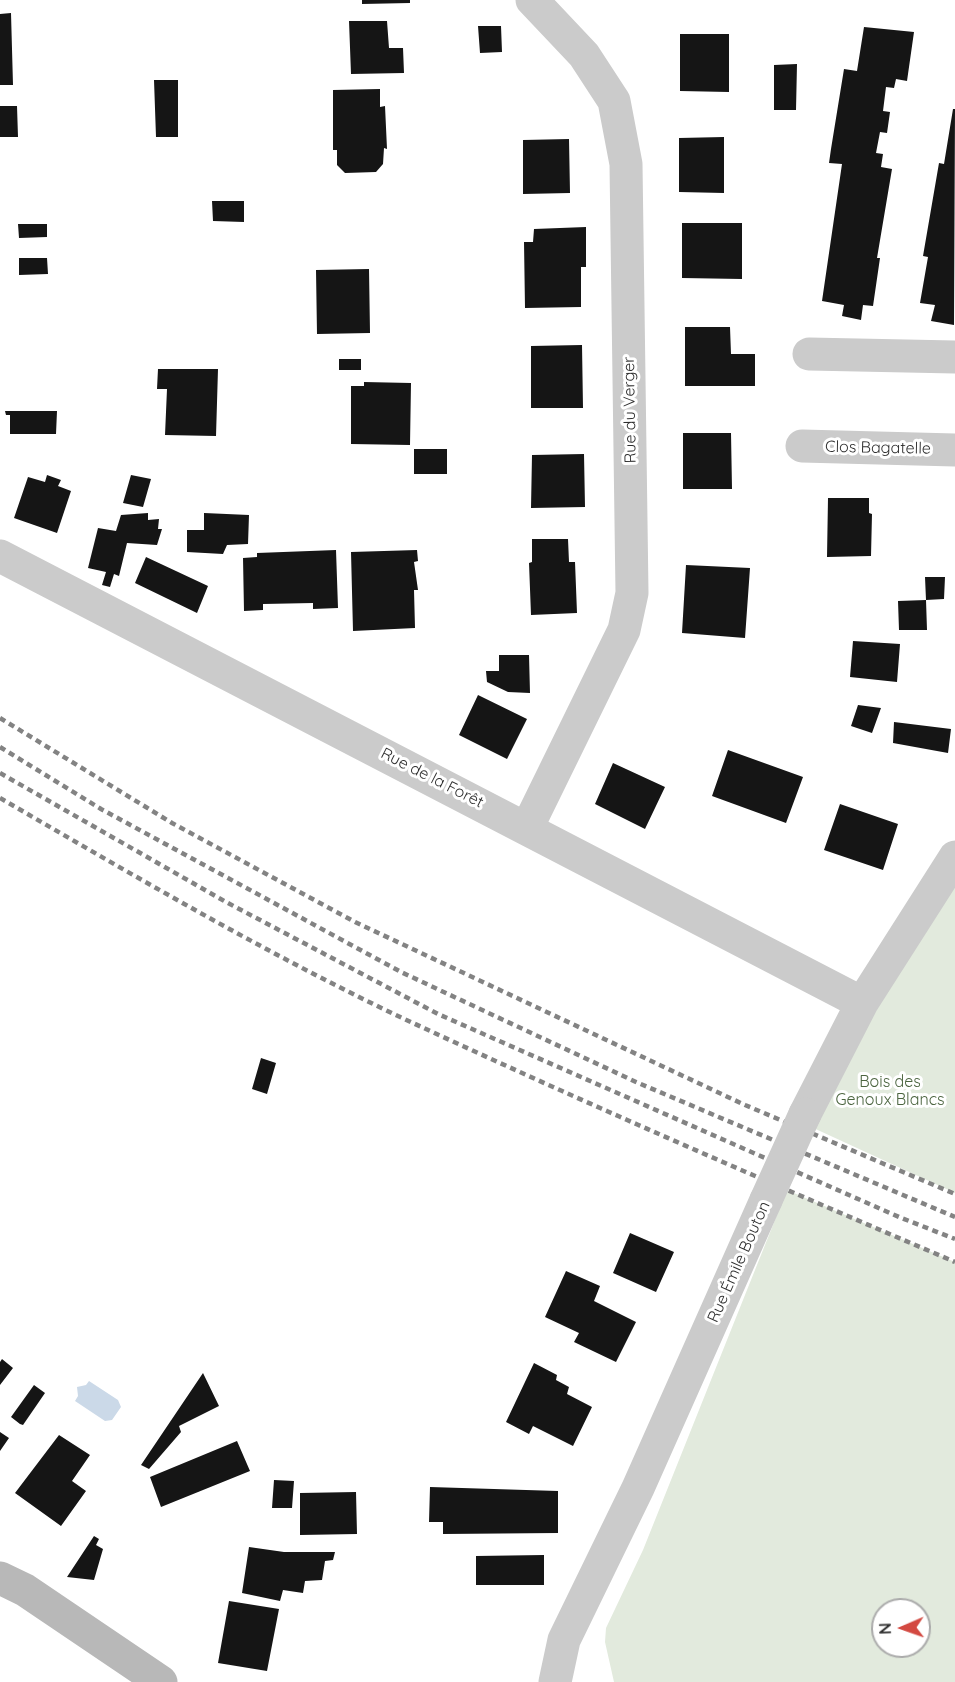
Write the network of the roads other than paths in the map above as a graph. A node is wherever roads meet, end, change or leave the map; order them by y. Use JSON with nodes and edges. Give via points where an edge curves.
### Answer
{"nodes":[{"id":1,"x":532,"y":0,"type":"edge"},
{"id":2,"x":809,"y":354,"type":"dead end"},
{"id":3,"x":955,"y":357,"type":"edge"},
{"id":4,"x":802,"y":446,"type":"dead end"},
{"id":5,"x":955,"y":450,"type":"edge"},
{"id":6,"x":0,"y":556,"type":"edge"},
{"id":7,"x":527,"y":828,"type":"junction"},
{"id":8,"x":955,"y":857,"type":"edge"},
{"id":9,"x":862,"y":1003,"type":"junction"},
{"id":10,"x":0,"y":1578,"type":"edge"},
{"id":11,"x":161,"y":1682,"type":"edge"},
{"id":12,"x":555,"y":1682,"type":"edge"}],
"edges":[{"from":1,"to":7,"type":"street","name":"Rue du Verger","via":[[584,55],[614,101],[626,164],[632,593],[624,630]]},
{"from":2,"to":3,"type":"street"},
{"from":4,"to":5,"type":"street","name":"Clos Bagatelle"},
{"from":6,"to":7,"type":"street","name":"Rue de la Forêt"},
{"from":7,"to":9,"type":"street","name":"Rue de la Forêt"},
{"from":8,"to":9,"type":"street","name":"Rue Émile Bouton"},
{"from":9,"to":12,"type":"street","name":"Rue Émile Bouton","bridge":true,"via":[[805,1114],[638,1488],[564,1640]]},
{"from":10,"to":11,"type":"main road","via":[[25,1590]]}]}
